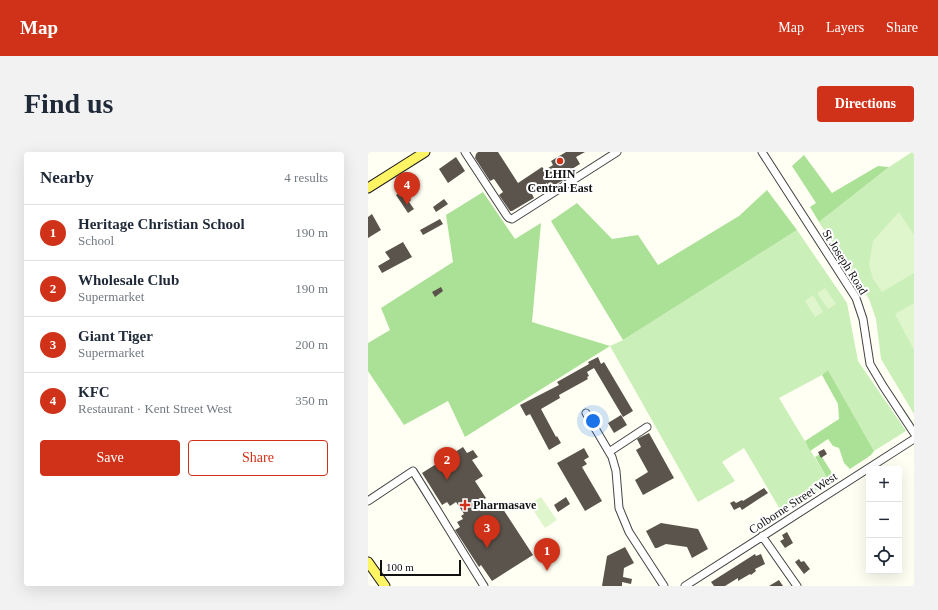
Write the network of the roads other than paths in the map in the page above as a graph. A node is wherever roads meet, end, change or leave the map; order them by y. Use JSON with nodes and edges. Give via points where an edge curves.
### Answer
{"nodes":[{"id":1,"x":425,"y":152,"type":"edge"},
{"id":2,"x":617,"y":152,"type":"edge"},
{"id":3,"x":467,"y":153,"type":"edge"},
{"id":4,"x":765,"y":153,"type":"edge"},
{"id":5,"x":368,"y":188,"type":"edge"},
{"id":6,"x":586,"y":413,"type":"dead end"},
{"id":7,"x":647,"y":427,"type":"dead end"},
{"id":8,"x":914,"y":433,"type":"edge"},
{"id":9,"x":914,"y":439,"type":"edge"},
{"id":10,"x":609,"y":452,"type":"junction"},
{"id":11,"x":368,"y":501,"type":"edge"},
{"id":12,"x":762,"y":536,"type":"junction"},
{"id":13,"x":368,"y":562,"type":"edge"},
{"id":14,"x":385,"y":586,"type":"edge"},
{"id":15,"x":484,"y":586,"type":"edge"},
{"id":16,"x":664,"y":586,"type":"edge"},
{"id":17,"x":685,"y":586,"type":"edge"},
{"id":18,"x":797,"y":586,"type":"edge"}],
"edges":[{"from":1,"to":5,"type":"main road"},
{"from":2,"to":3,"type":"street","via":[[512,219],[508,218]]},
{"from":4,"to":8,"type":"street","name":"St Joseph Road","via":[[856,298],[863,319],[870,364]]},
{"from":6,"to":10,"type":"street"},
{"from":7,"to":10,"type":"street"},
{"from":9,"to":12,"type":"street","name":"Colborne Street West"},
{"from":10,"to":16,"type":"street","via":[[616,471],[620,508],[629,532]]},
{"from":11,"to":15,"type":"street","via":[[413,471]]},
{"from":12,"to":17,"type":"street","name":"Colborne Street West"},
{"from":12,"to":18,"type":"street"},
{"from":13,"to":14,"type":"main road"}]}
